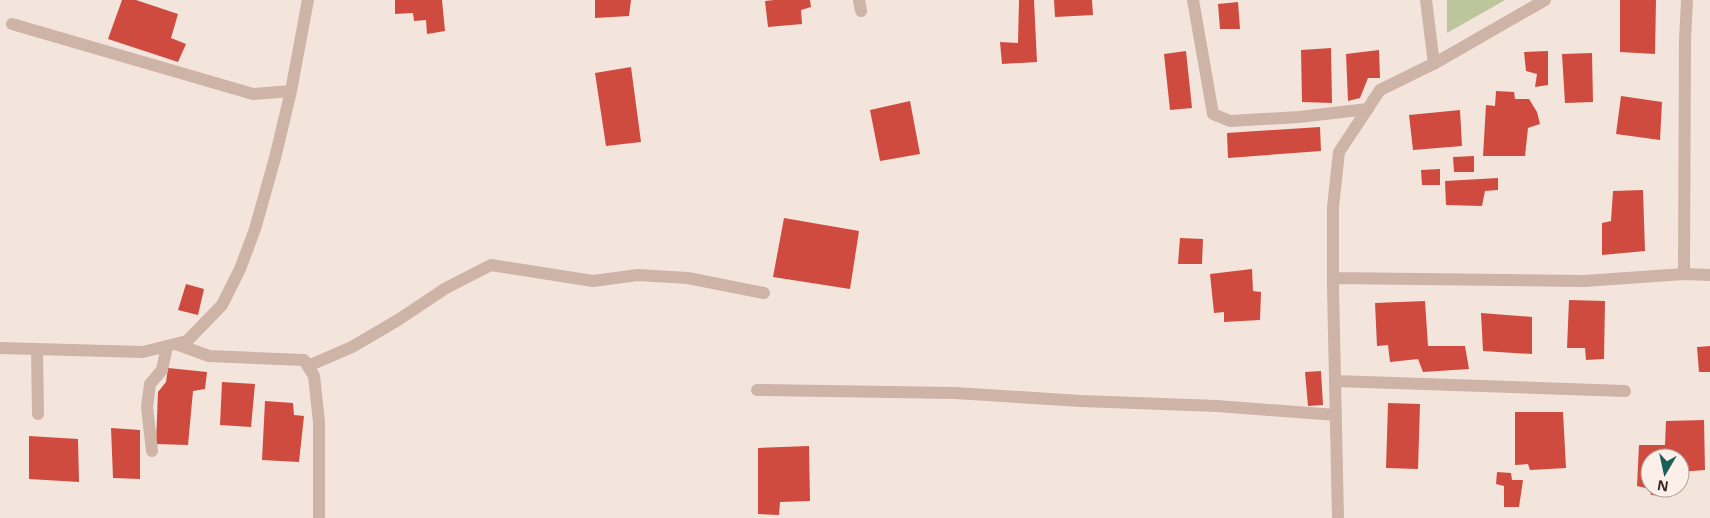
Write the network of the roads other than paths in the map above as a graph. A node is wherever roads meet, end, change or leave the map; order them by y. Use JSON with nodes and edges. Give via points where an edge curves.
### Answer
{"nodes":[{"id":1,"x":308,"y":0,"type":"edge"},
{"id":2,"x":1193,"y":0,"type":"edge"},
{"id":3,"x":1426,"y":0,"type":"edge"},
{"id":4,"x":1545,"y":0,"type":"edge"},
{"id":5,"x":1686,"y":0,"type":"edge"},
{"id":6,"x":12,"y":24,"type":"dead end"},
{"id":7,"x":1434,"y":64,"type":"junction"},
{"id":8,"x":291,"y":91,"type":"junction"},
{"id":9,"x":1368,"y":109,"type":"junction"},
{"id":10,"x":1684,"y":274,"type":"junction"},
{"id":11,"x":1710,"y":276,"type":"edge"},
{"id":12,"x":1333,"y":278,"type":"junction"},
{"id":13,"x":764,"y":293,"type":"dead end"},
{"id":14,"x":172,"y":345,"type":"junction"},
{"id":15,"x":0,"y":348,"type":"edge"},
{"id":16,"x":37,"y":349,"type":"junction"},
{"id":17,"x":308,"y":366,"type":"junction"},
{"id":18,"x":1336,"y":382,"type":"junction"},
{"id":19,"x":757,"y":390,"type":"dead end"},
{"id":20,"x":1625,"y":391,"type":"dead end"},
{"id":21,"x":38,"y":414,"type":"dead end"},
{"id":22,"x":1336,"y":415,"type":"junction"},
{"id":23,"x":152,"y":451,"type":"dead end"},
{"id":24,"x":318,"y":518,"type":"edge"},
{"id":25,"x":1338,"y":518,"type":"edge"}],
"edges":[{"from":1,"to":8,"type":"street"},
{"from":2,"to":9,"type":"street","via":[[1213,114],[1230,120]]},
{"from":3,"to":7,"type":"street"},
{"from":4,"to":7,"type":"street"},
{"from":5,"to":10,"type":"street"},
{"from":6,"to":8,"type":"street","via":[[253,94]]},
{"from":7,"to":9,"type":"street","via":[[1380,90]]},
{"from":8,"to":14,"type":"street","via":[[255,229],[240,269],[222,305],[187,341]]},
{"from":9,"to":12,"type":"street","via":[[1339,152],[1333,208]]},
{"from":10,"to":11,"type":"street"},
{"from":10,"to":12,"type":"street","via":[[1584,281]]},
{"from":12,"to":18,"type":"street"},
{"from":13,"to":17,"type":"street","via":[[688,278],[638,276],[593,281],[491,265],[446,288],[352,347]]},
{"from":14,"to":16,"type":"street","via":[[143,352]]},
{"from":14,"to":17,"type":"street","via":[[209,356],[304,360]]},
{"from":14,"to":23,"type":"street","via":[[162,370],[150,384],[147,407]]},
{"from":15,"to":16,"type":"street"},
{"from":16,"to":21,"type":"street"},
{"from":17,"to":24,"type":"street","via":[[314,376],[319,422]]},
{"from":18,"to":20,"type":"street"},
{"from":18,"to":22,"type":"street"},
{"from":19,"to":22,"type":"street","via":[[955,393]]},
{"from":22,"to":25,"type":"street"}]}
